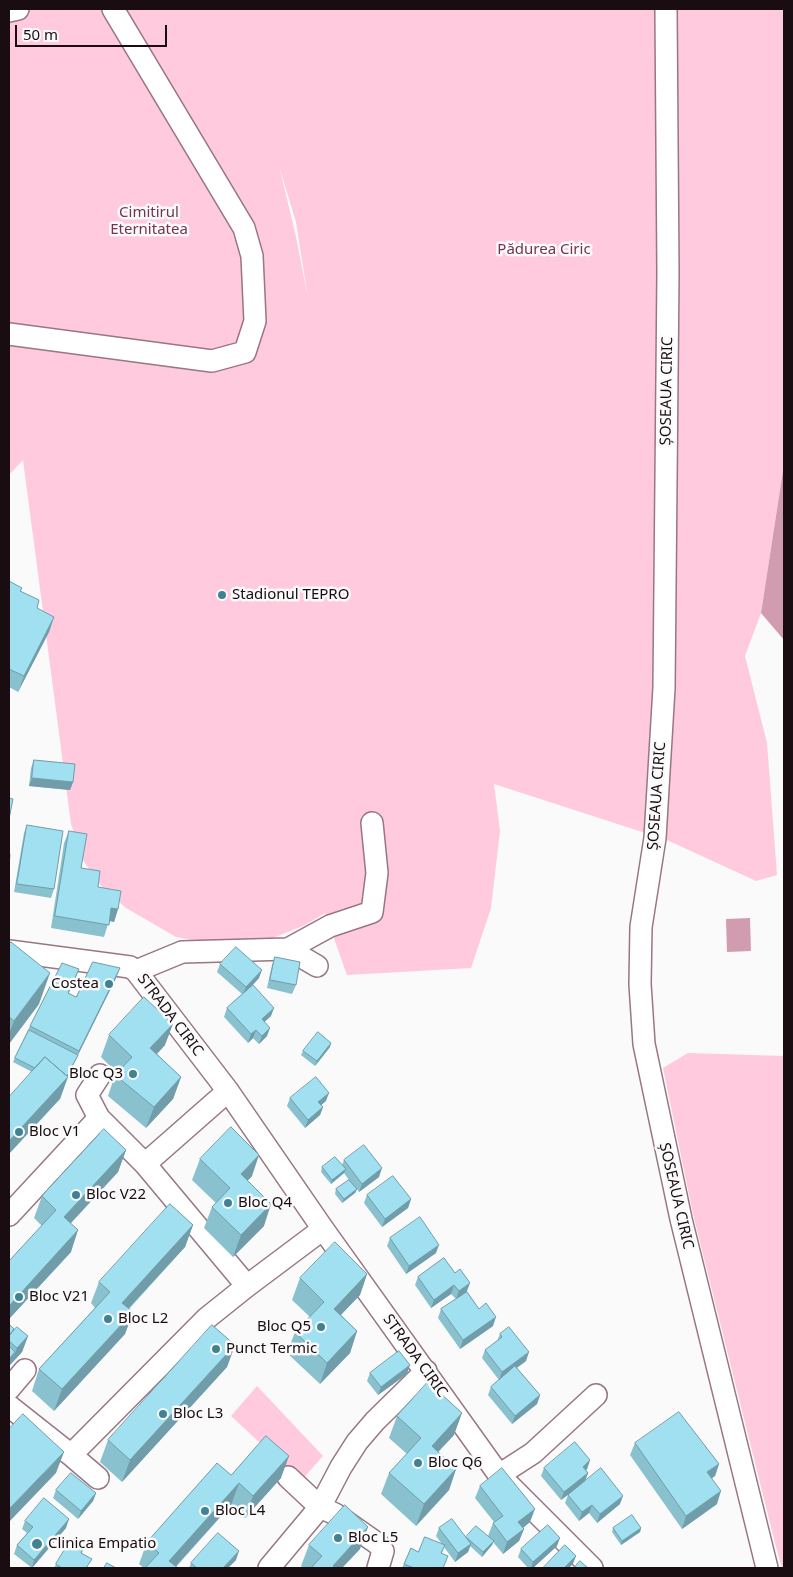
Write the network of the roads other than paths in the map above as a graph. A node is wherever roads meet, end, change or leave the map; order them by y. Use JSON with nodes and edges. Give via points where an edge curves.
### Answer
{"nodes":[{"id":1,"x":18,"y":9,"type":"edge"},
{"id":2,"x":113,"y":9,"type":"edge"},
{"id":3,"x":666,"y":9,"type":"edge"},
{"id":4,"x":9,"y":11,"type":"edge"},
{"id":5,"x":9,"y":334,"type":"edge"},
{"id":6,"x":372,"y":823,"type":"dead end"},
{"id":7,"x":288,"y":950,"type":"junction"},
{"id":8,"x":9,"y":951,"type":"edge"},
{"id":9,"x":317,"y":966,"type":"dead end"},
{"id":10,"x":136,"y":971,"type":"junction"},
{"id":11,"x":100,"y":1075,"type":"dead end"},
{"id":12,"x":228,"y":1091,"type":"junction"},
{"id":13,"x":99,"y":1118,"type":"junction"},
{"id":14,"x":145,"y":1164,"type":"junction"},
{"id":15,"x":9,"y":1215,"type":"edge"},
{"id":16,"x":323,"y":1229,"type":"junction"},
{"id":17,"x":247,"y":1286,"type":"junction"},
{"id":18,"x":25,"y":1370,"type":"dead end"},
{"id":19,"x":426,"y":1371,"type":"junction"},
{"id":20,"x":9,"y":1389,"type":"edge"},
{"id":21,"x":596,"y":1394,"type":"dead end"},
{"id":22,"x":9,"y":1406,"type":"edge"},
{"id":23,"x":71,"y":1455,"type":"junction"},
{"id":24,"x":499,"y":1474,"type":"junction"},
{"id":25,"x":288,"y":1476,"type":"dead end"},
{"id":26,"x":98,"y":1478,"type":"dead end"},
{"id":27,"x":320,"y":1506,"type":"junction"},
{"id":28,"x":380,"y":1560,"type":"edge"},
{"id":29,"x":269,"y":1568,"type":"edge"},
{"id":30,"x":592,"y":1568,"type":"edge"},
{"id":31,"x":767,"y":1568,"type":"edge"}],
"edges":[{"from":1,"to":4,"type":"street"},
{"from":2,"to":5,"type":"street","via":[[244,228],[252,256],[253,328],[245,352],[212,361]]},
{"from":3,"to":31,"type":"street","name":"ȘOSEAUA CIRIC","via":[[668,273],[664,688],[655,838],[641,927],[642,1029],[681,1219]]},
{"from":6,"to":7,"type":"street","via":[[377,873],[372,912],[330,926]]},
{"from":7,"to":9,"type":"street"},
{"from":7,"to":10,"type":"street","via":[[182,952]]},
{"from":8,"to":10,"type":"street","name":"STRADA CIRIC"},
{"from":10,"to":12,"type":"street","name":"STRADA CIRIC"},
{"from":11,"to":13,"type":"street","via":[[87,1095]]},
{"from":12,"to":14,"type":"street"},
{"from":12,"to":16,"type":"street","name":"STRADA CIRIC"},
{"from":13,"to":14,"type":"street"},
{"from":13,"to":15,"type":"street"},
{"from":14,"to":17,"type":"street"},
{"from":16,"to":17,"type":"street"},
{"from":16,"to":19,"type":"street","name":"STRADA CIRIC"},
{"from":17,"to":23,"type":"street","via":[[207,1318]]},
{"from":18,"to":20,"type":"street"},
{"from":19,"to":24,"type":"street","name":"STRADA CIRIC"},
{"from":19,"to":27,"type":"street","via":[[357,1442]]},
{"from":21,"to":24,"type":"street","via":[[533,1453]]},
{"from":22,"to":23,"type":"street"},
{"from":23,"to":26,"type":"street"},
{"from":24,"to":30,"type":"street","name":"STRADA CIRIC"},
{"from":25,"to":27,"type":"street"},
{"from":27,"to":28,"type":"street","via":[[378,1544]]},
{"from":27,"to":29,"type":"street"}]}
